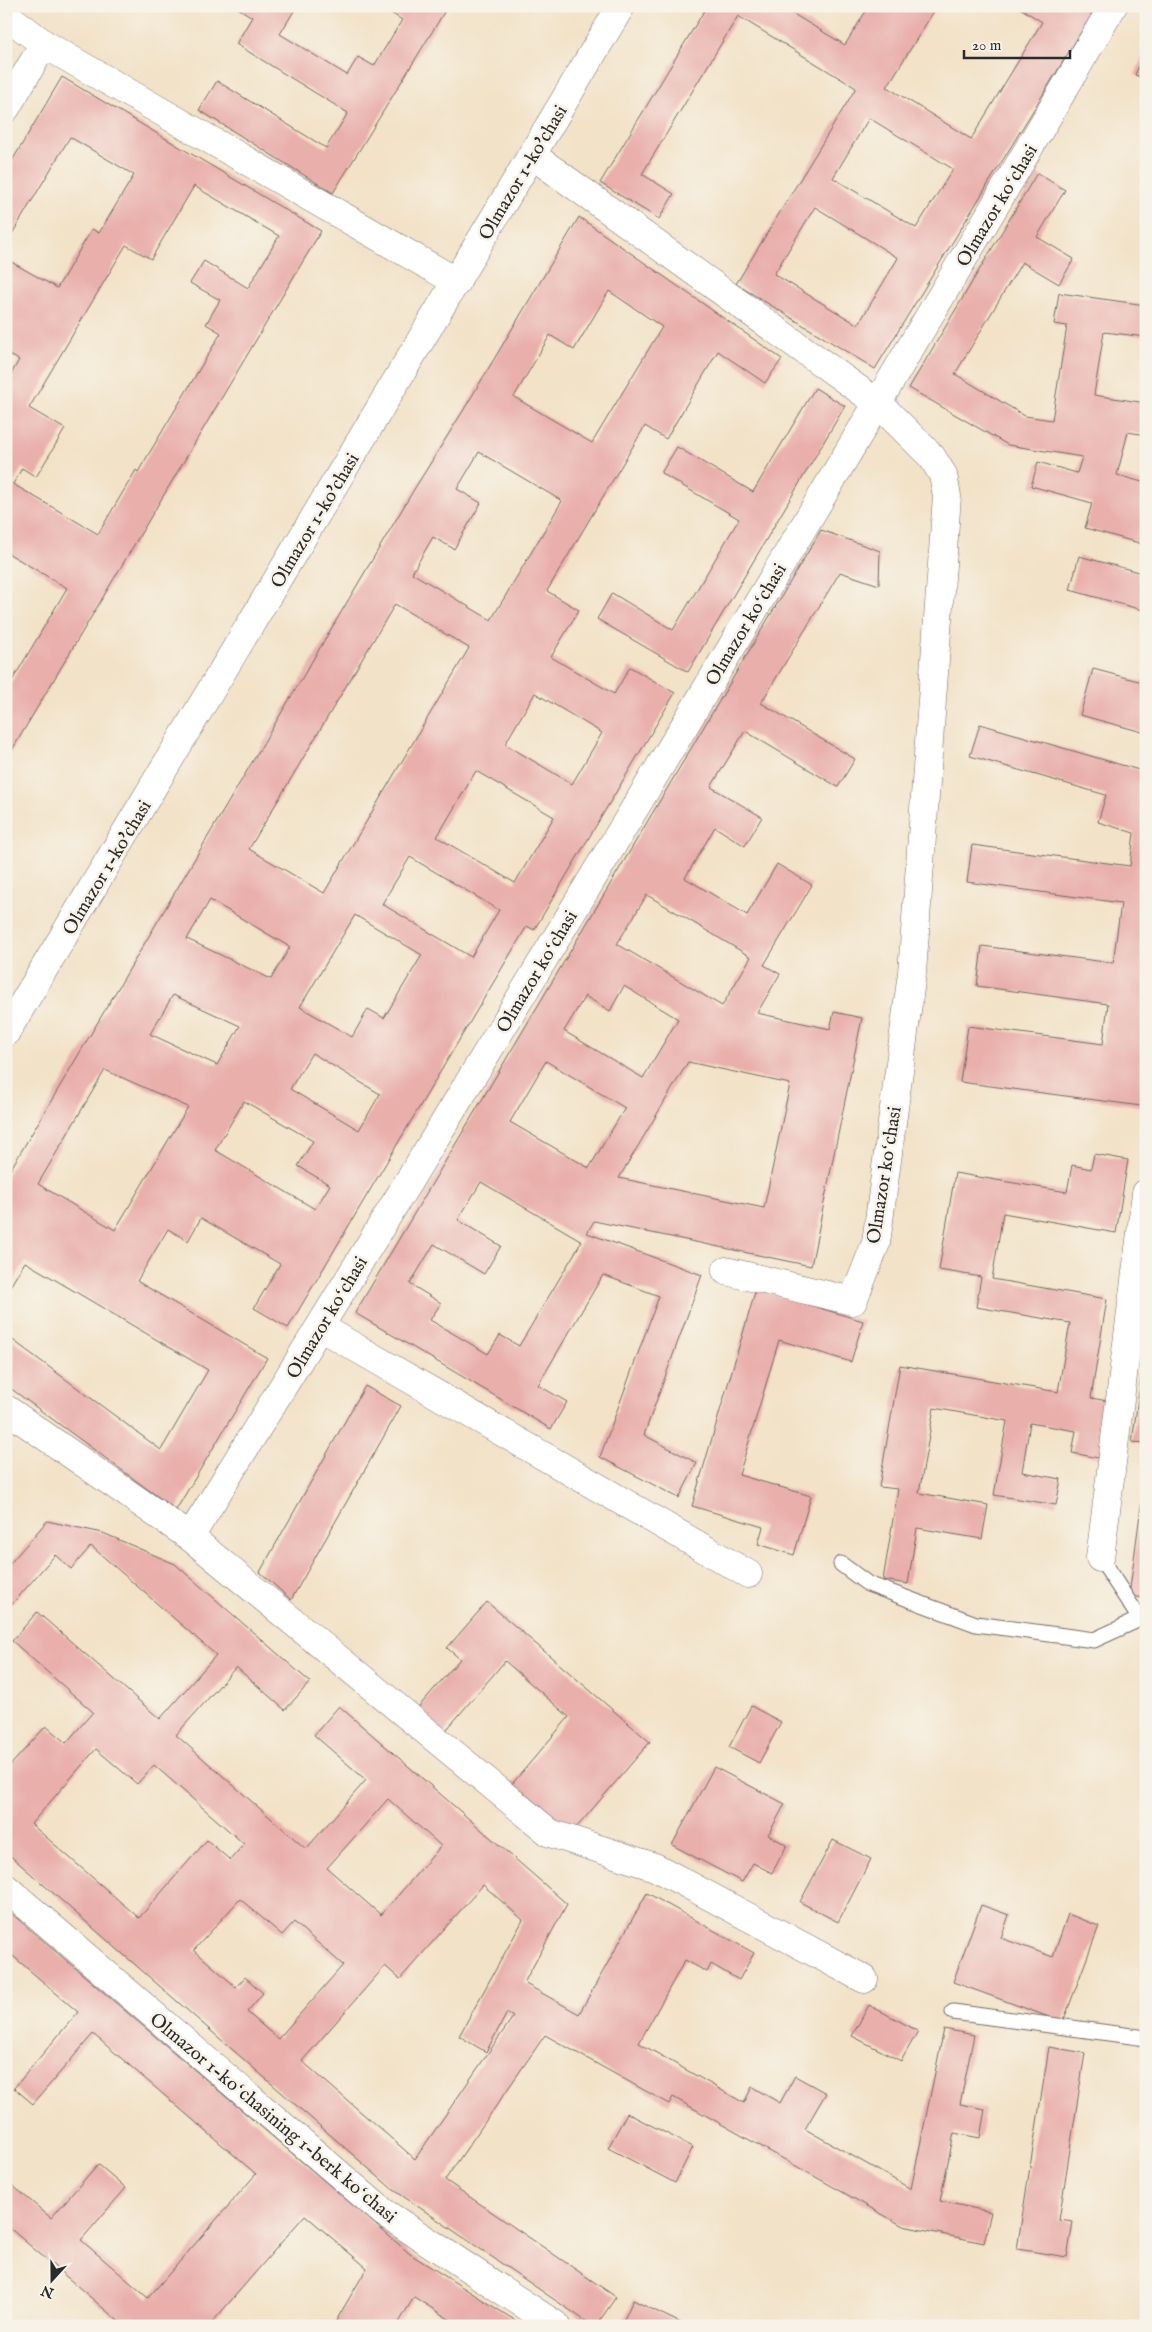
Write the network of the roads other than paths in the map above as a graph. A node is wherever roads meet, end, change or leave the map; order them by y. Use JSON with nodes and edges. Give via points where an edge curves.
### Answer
{"nodes":[{"id":1,"x":621,"y":6,"type":"edge"},
{"id":2,"x":1113,"y":6,"type":"edge"},
{"id":3,"x":16,"y":14,"type":"edge"},
{"id":4,"x":44,"y":44,"type":"junction"},
{"id":5,"x":6,"y":108,"type":"edge"},
{"id":6,"x":532,"y":155,"type":"junction"},
{"id":7,"x":457,"y":282,"type":"junction"},
{"id":8,"x":879,"y":404,"type":"junction"},
{"id":9,"x":6,"y":1032,"type":"edge"},
{"id":10,"x":1146,"y":1193,"type":"edge"},
{"id":11,"x":726,"y":1271,"type":"dead end"},
{"id":12,"x":320,"y":1327,"type":"junction"},
{"id":13,"x":6,"y":1409,"type":"edge"},
{"id":14,"x":190,"y":1537,"type":"junction"},
{"id":15,"x":1100,"y":1558,"type":"joint"},
{"id":16,"x":841,"y":1564,"type":"dead end"},
{"id":17,"x":748,"y":1574,"type":"dead end"},
{"id":18,"x":1143,"y":1620,"type":"edge"},
{"id":19,"x":6,"y":1888,"type":"edge"},
{"id":20,"x":864,"y":1980,"type":"dead end"},
{"id":21,"x":953,"y":2012,"type":"dead end"},
{"id":22,"x":1146,"y":2038,"type":"edge"},
{"id":23,"x":557,"y":2326,"type":"edge"}],
"edges":[{"from":1,"to":6,"type":"street","name":"Olmazor 1-ko'chasi"},
{"from":2,"to":8,"type":"street","name":"Olmazor koʻchasi"},
{"from":3,"to":4,"type":"street"},
{"from":4,"to":5,"type":"street"},
{"from":4,"to":7,"type":"street"},
{"from":6,"to":7,"type":"street","name":"Olmazor 1-ko'chasi"},
{"from":6,"to":8,"type":"street"},
{"from":7,"to":9,"type":"street","name":"Olmazor 1-ko'chasi"},
{"from":8,"to":11,"type":"street","name":"Olmazor koʻchasi","via":[[932,457],[943,475],[947,496],[912,973],[876,1243],[853,1301]]},
{"from":8,"to":12,"type":"street","name":"Olmazor koʻchasi"},
{"from":10,"to":15,"type":"street"},
{"from":12,"to":14,"type":"street","name":"Olmazor koʻchasi"},
{"from":12,"to":17,"type":"street"},
{"from":13,"to":14,"type":"street"},
{"from":14,"to":20,"type":"street","via":[[550,1833],[655,1866]]},
{"from":15,"to":18,"type":"lane"},
{"from":16,"to":18,"type":"lane","via":[[868,1584],[976,1624],[1094,1640]]},
{"from":19,"to":23,"type":"street","name":"Olmazor 1-koʻchasining 1-berk koʻchasi","via":[[383,2212]]},
{"from":21,"to":22,"type":"lane"}]}
